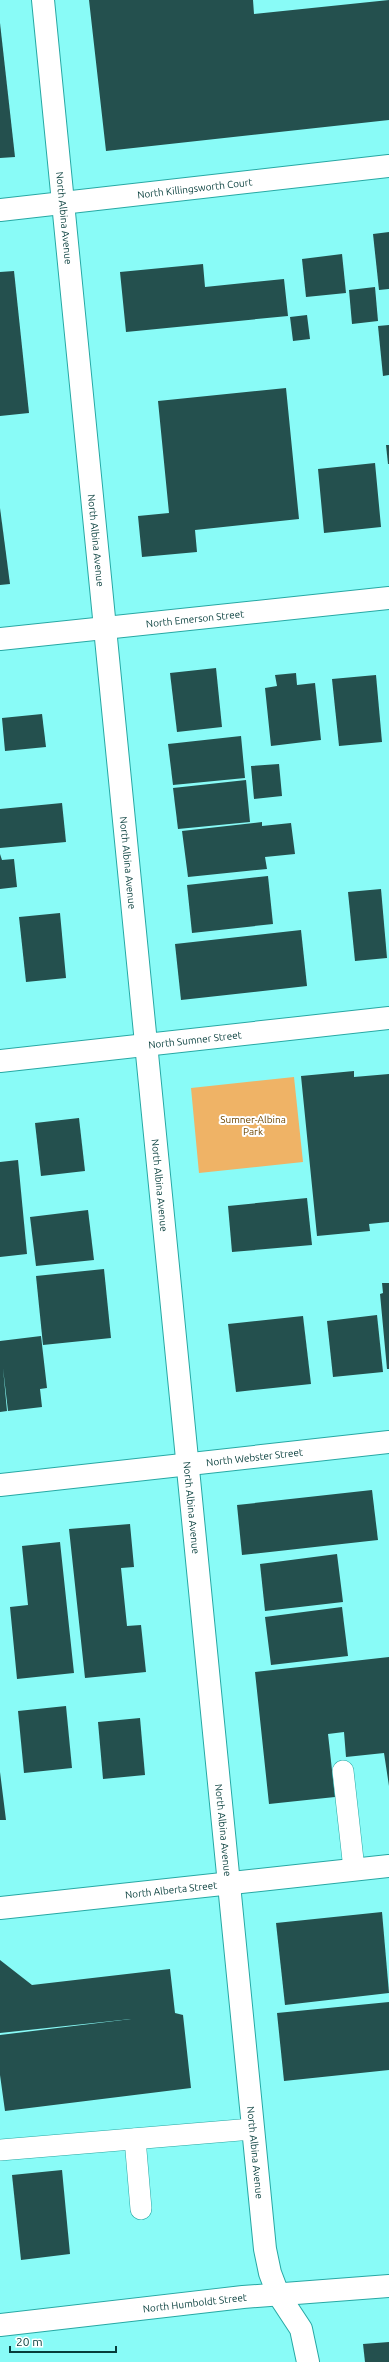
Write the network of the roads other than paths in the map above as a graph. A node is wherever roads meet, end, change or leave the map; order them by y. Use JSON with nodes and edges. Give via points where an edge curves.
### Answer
{"nodes":[{"id":1,"x":43,"y":0,"type":"edge"},
{"id":2,"x":389,"y":166,"type":"edge"},
{"id":3,"x":63,"y":203,"type":"junction"},
{"id":4,"x":0,"y":210,"type":"edge"},
{"id":5,"x":389,"y":598,"type":"edge"},
{"id":6,"x":105,"y":628,"type":"junction"},
{"id":7,"x":0,"y":639,"type":"edge"},
{"id":8,"x":389,"y":1018,"type":"edge"},
{"id":9,"x":145,"y":1045,"type":"junction"},
{"id":10,"x":0,"y":1061,"type":"edge"},
{"id":11,"x":389,"y":1442,"type":"edge"},
{"id":12,"x":187,"y":1464,"type":"junction"},
{"id":13,"x":0,"y":1485,"type":"edge"},
{"id":14,"x":343,"y":1771,"type":"dead end"},
{"id":15,"x":389,"y":1866,"type":"edge"},
{"id":16,"x":354,"y":1869,"type":"junction"},
{"id":17,"x":228,"y":1883,"type":"junction"},
{"id":18,"x":0,"y":1908,"type":"edge"},
{"id":19,"x":252,"y":2129,"type":"junction"},
{"id":20,"x":135,"y":2139,"type":"junction"},
{"id":21,"x":0,"y":2150,"type":"edge"},
{"id":22,"x":141,"y":2208,"type":"dead end"},
{"id":23,"x":389,"y":2286,"type":"edge"},
{"id":24,"x":278,"y":2294,"type":"junction"},
{"id":25,"x":0,"y":2324,"type":"edge"},
{"id":26,"x":308,"y":2362,"type":"edge"}],
"edges":[{"from":1,"to":3,"type":"street","name":"North Albina Avenue"},
{"from":2,"to":3,"type":"street","name":"North Killingsworth Court"},
{"from":3,"to":4,"type":"street","name":"North Killingsworth Court"},
{"from":3,"to":6,"type":"street","name":"North Albina Avenue"},
{"from":5,"to":6,"type":"street","name":"North Emerson Street"},
{"from":6,"to":7,"type":"street","name":"North Emerson Street"},
{"from":6,"to":9,"type":"street","name":"North Albina Avenue"},
{"from":8,"to":9,"type":"street","name":"North Sumner Street"},
{"from":9,"to":10,"type":"street","name":"North Sumner Street"},
{"from":9,"to":12,"type":"street","name":"North Albina Avenue"},
{"from":11,"to":12,"type":"street","name":"North Webster Street"},
{"from":12,"to":13,"type":"street","name":"North Webster Street"},
{"from":12,"to":17,"type":"street","name":"North Albina Avenue"},
{"from":14,"to":16,"type":"lane"},
{"from":15,"to":16,"type":"street","name":"North Alberta Street"},
{"from":16,"to":17,"type":"street","name":"North Alberta Street"},
{"from":17,"to":18,"type":"street","name":"North Alberta Street"},
{"from":17,"to":19,"type":"street","name":"North Albina Avenue"},
{"from":19,"to":20,"type":"lane"},
{"from":19,"to":24,"type":"street","name":"North Albina Avenue","via":[[265,2250]]},
{"from":20,"to":21,"type":"lane"},
{"from":20,"to":22,"type":"lane"},
{"from":23,"to":24,"type":"street","name":"North Humboldt Street"},
{"from":24,"to":25,"type":"street","name":"North Humboldt Street"},
{"from":24,"to":26,"type":"street","name":"North Albina Avenue","via":[[301,2329]]}]}
